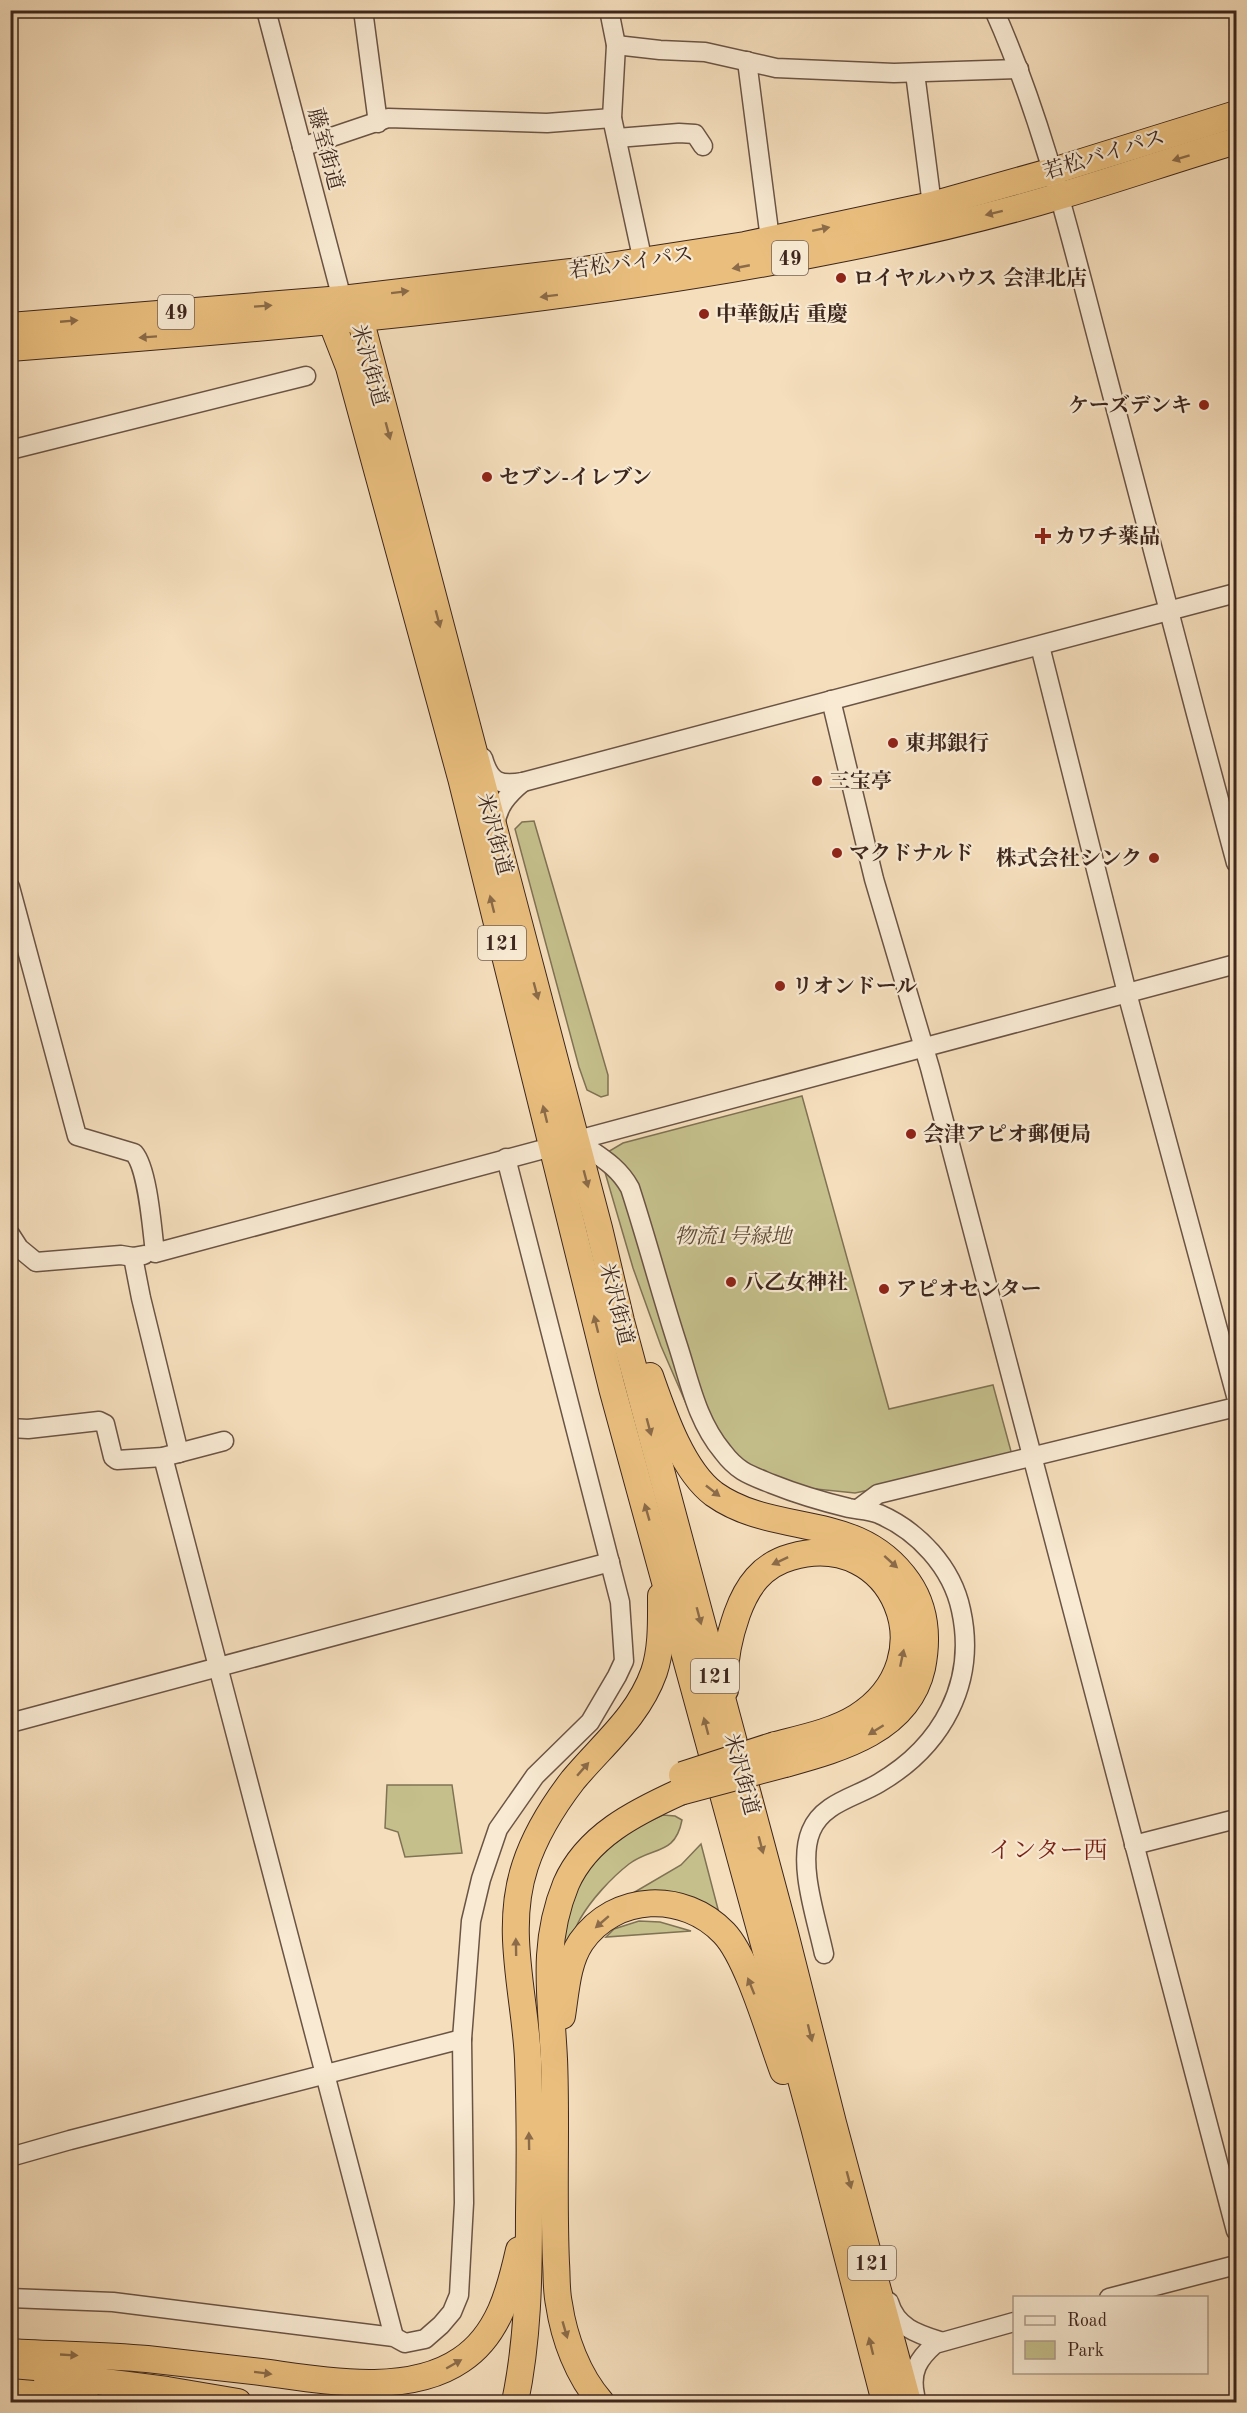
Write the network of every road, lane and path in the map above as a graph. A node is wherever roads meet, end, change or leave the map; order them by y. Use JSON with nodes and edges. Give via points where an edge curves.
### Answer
{"nodes":[{"id":1,"x":266,"y":10,"type":"edge"},
{"id":2,"x":363,"y":10,"type":"edge"},
{"id":3,"x":609,"y":10,"type":"edge"},
{"id":4,"x":994,"y":10,"type":"edge"},
{"id":5,"x":616,"y":45,"type":"junction"},
{"id":6,"x":747,"y":61,"type":"junction"},
{"id":7,"x":1018,"y":69,"type":"junction"},
{"id":8,"x":915,"y":73,"type":"junction"},
{"id":9,"x":1236,"y":114,"type":"edge"},
{"id":10,"x":612,"y":118,"type":"junction"},
{"id":11,"x":378,"y":123,"type":"junction"},
{"id":12,"x":617,"y":138,"type":"junction"},
{"id":13,"x":1236,"y":141,"type":"edge"},
{"id":14,"x":703,"y":146,"type":"dead end"},
{"id":15,"x":302,"y":147,"type":"junction"},
{"id":16,"x":1053,"y":171,"type":"junction"},
{"id":17,"x":1061,"y":196,"type":"junction"},
{"id":18,"x":932,"y":205,"type":"junction"},
{"id":19,"x":770,"y":239,"type":"junction"},
{"id":20,"x":646,"y":272,"type":"junction"},
{"id":21,"x":337,"y":310,"type":"junction"},
{"id":22,"x":360,"y":318,"type":"junction"},
{"id":23,"x":10,"y":326,"type":"edge"},
{"id":24,"x":10,"y":348,"type":"edge"},
{"id":25,"x":306,"y":376,"type":"dead end"},
{"id":26,"x":10,"y":450,"type":"edge"},
{"id":27,"x":1236,"y":593,"type":"edge"},
{"id":28,"x":1167,"y":612,"type":"junction"},
{"id":29,"x":1040,"y":646,"type":"junction"},
{"id":30,"x":457,"y":692,"type":"junction"},
{"id":31,"x":831,"y":700,"type":"junction"},
{"id":32,"x":523,"y":782,"type":"junction"},
{"id":33,"x":496,"y":838,"type":"junction"},
{"id":34,"x":1236,"y":863,"type":"edge"},
{"id":35,"x":11,"y":893,"type":"edge"},
{"id":36,"x":1236,"y":964,"type":"edge"},
{"id":37,"x":1127,"y":993,"type":"junction"},
{"id":38,"x":924,"y":1047,"type":"junction"},
{"id":39,"x":564,"y":1142,"type":"junction"},
{"id":40,"x":506,"y":1158,"type":"junction"},
{"id":41,"x":599,"y":1228,"type":"junction"},
{"id":42,"x":10,"y":1234,"type":"edge"},
{"id":43,"x":155,"y":1252,"type":"junction"},
{"id":44,"x":133,"y":1257,"type":"junction"},
{"id":45,"x":1236,"y":1396,"type":"edge"},
{"id":46,"x":1236,"y":1407,"type":"edge"},
{"id":47,"x":10,"y":1428,"type":"edge"},
{"id":48,"x":224,"y":1441,"type":"dead end"},
{"id":49,"x":171,"y":1455,"type":"junction"},
{"id":50,"x":1034,"y":1457,"type":"junction"},
{"id":51,"x":858,"y":1509,"type":"junction"},
{"id":52,"x":610,"y":1562,"type":"junction"},
{"id":53,"x":663,"y":1568,"type":"junction"},
{"id":54,"x":218,"y":1666,"type":"junction"},
{"id":55,"x":10,"y":1723,"type":"edge"},
{"id":56,"x":729,"y":1727,"type":"junction"},
{"id":57,"x":780,"y":1754,"type":"junction"},
{"id":58,"x":677,"y":1785,"type":"junction"},
{"id":59,"x":1236,"y":1819,"type":"edge"},
{"id":60,"x":1134,"y":1845,"type":"junction"},
{"id":61,"x":824,"y":1954,"type":"dead end"},
{"id":62,"x":462,"y":2039,"type":"junction"},
{"id":63,"x":528,"y":2058,"type":"junction"},
{"id":64,"x":554,"y":2059,"type":"junction"},
{"id":65,"x":326,"y":2075,"type":"junction"},
{"id":66,"x":10,"y":2157,"type":"edge"},
{"id":67,"x":530,"y":2199,"type":"junction"},
{"id":68,"x":554,"y":2210,"type":"junction"},
{"id":69,"x":1236,"y":2231,"type":"edge"},
{"id":70,"x":847,"y":2258,"type":"junction"},
{"id":71,"x":1236,"y":2265,"type":"edge"},
{"id":72,"x":873,"y":2269,"type":"junction"},
{"id":73,"x":1117,"y":2296,"type":"edge"},
{"id":74,"x":10,"y":2298,"type":"edge"},
{"id":75,"x":1013,"y":2322,"type":"edge"},
{"id":76,"x":394,"y":2337,"type":"junction"},
{"id":77,"x":940,"y":2341,"type":"junction"},
{"id":78,"x":16,"y":2381,"type":"edge"},
{"id":79,"x":87,"y":2403,"type":"edge"},
{"id":80,"x":238,"y":2403,"type":"edge"},
{"id":81,"x":515,"y":2403,"type":"edge"},
{"id":82,"x":528,"y":2403,"type":"edge"},
{"id":83,"x":601,"y":2403,"type":"edge"},
{"id":84,"x":885,"y":2403,"type":"edge"},
{"id":85,"x":908,"y":2403,"type":"edge"},
{"id":86,"x":917,"y":2403,"type":"edge"}],
"edges":[{"from":1,"to":15,"type":"street","name":"藤室街道"},
{"from":2,"to":11,"type":"street"},
{"from":3,"to":5,"type":"street"},
{"from":4,"to":7,"type":"street"},
{"from":5,"to":6,"type":"street","via":[[705,52]]},
{"from":5,"to":10,"type":"street"},
{"from":6,"to":8,"type":"street","via":[[776,68]]},
{"from":6,"to":19,"type":"street"},
{"from":7,"to":8,"type":"street"},
{"from":7,"to":16,"type":"street"},
{"from":8,"to":18,"type":"street"},
{"from":9,"to":16,"type":"highway","name":"若松バイパス","number":"49"},
{"from":10,"to":11,"type":"street","via":[[547,123],[388,118]]},
{"from":10,"to":12,"type":"street"},
{"from":11,"to":15,"type":"street"},
{"from":12,"to":14,"type":"street","via":[[695,134]]},
{"from":12,"to":20,"type":"street"},
{"from":13,"to":17,"type":"highway","name":"若松バイパス","number":"49","one_way":true},
{"from":15,"to":21,"type":"street","name":"藤室街道"},
{"from":16,"to":17,"type":"street"},
{"from":16,"to":18,"type":"highway","name":"若松バイパス","number":"49"},
{"from":17,"to":20,"type":"highway","name":"若松バイパス","number":"49","one_way":true,"via":[[851,247]]},
{"from":17,"to":28,"type":"street"},
{"from":19,"to":18,"type":"highway","name":"若松バイパス","number":"49","one_way":true},
{"from":19,"to":20,"type":"highway","name":"若松バイパス","number":"49"},
{"from":21,"to":20,"type":"highway","name":"若松バイパス","number":"49","one_way":true},
{"from":20,"to":22,"type":"highway","name":"若松バイパス","number":"49","one_way":true},
{"from":21,"to":22,"type":"highway","name":"米沢街道","number":"121"},
{"from":23,"to":21,"type":"highway","name":"若松バイパス","number":"49","one_way":true},
{"from":21,"to":24,"type":"highway","name":"若松バイパス","number":"49","one_way":true},
{"from":39,"to":21,"type":"highway","name":"米沢街道","number":"121","one_way":true,"via":[[461,778]]},
{"from":22,"to":30,"type":"highway","name":"米沢街道","number":"121","one_way":true},
{"from":25,"to":26,"type":"street"},
{"from":27,"to":28,"type":"street"},
{"from":28,"to":29,"type":"street"},
{"from":28,"to":34,"type":"street"},
{"from":29,"to":31,"type":"street"},
{"from":29,"to":37,"type":"street"},
{"from":30,"to":32,"type":"street","via":[[472,720],[491,777],[500,783]]},
{"from":30,"to":33,"type":"highway","name":"米沢街道","number":"121"},
{"from":31,"to":32,"type":"street"},
{"from":31,"to":38,"type":"street","via":[[877,891]]},
{"from":32,"to":33,"type":"street","via":[[502,803],[495,825]]},
{"from":33,"to":39,"type":"highway","name":"米沢街道","number":"121","one_way":true},
{"from":35,"to":43,"type":"street","via":[[77,1136],[134,1153],[138,1158]]},
{"from":36,"to":37,"type":"street"},
{"from":37,"to":38,"type":"street"},
{"from":37,"to":45,"type":"street"},
{"from":38,"to":39,"type":"street"},
{"from":38,"to":50,"type":"street"},
{"from":39,"to":40,"type":"street"},
{"from":39,"to":41,"type":"highway","name":"米沢街道","number":"121","one_way":true},
{"from":39,"to":51,"type":"street","via":[[606,1159],[630,1188],[701,1421],[722,1451],[740,1470],[805,1495]]},
{"from":53,"to":39,"type":"highway","name":"米沢街道","number":"121","one_way":true,"via":[[612,1388]]},
{"from":40,"to":43,"type":"street"},
{"from":40,"to":52,"type":"street"},
{"from":41,"to":56,"type":"highway","name":"米沢街道","number":"121","one_way":true},
{"from":41,"to":57,"type":"highway","one_way":true,"via":[[654,1387],[681,1452],[697,1477],[714,1494],[738,1506],[841,1533],[877,1550],[903,1574],[923,1615],[927,1640],[921,1671],[912,1694],[897,1713],[881,1728],[857,1741]]},
{"from":42,"to":44,"type":"street","via":[[36,1263]]},
{"from":43,"to":44,"type":"street"},
{"from":44,"to":49,"type":"street"},
{"from":46,"to":50,"type":"street"},
{"from":47,"to":49,"type":"street","via":[[99,1421],[105,1424],[117,1460]]},
{"from":48,"to":49,"type":"street"},
{"from":49,"to":54,"type":"street"},
{"from":50,"to":51,"type":"street","via":[[878,1494]]},
{"from":50,"to":60,"type":"street"},
{"from":51,"to":61,"type":"street","via":[[903,1527],[939,1561],[961,1608],[963,1664],[950,1711],[931,1741],[908,1764],[878,1784],[825,1811],[811,1830],[805,1853]]},
{"from":52,"to":54,"type":"street"},
{"from":52,"to":62,"type":"street","via":[[620,1602],[624,1661],[590,1722],[535,1776],[498,1829],[471,1921]]},
{"from":63,"to":53,"type":"highway","one_way":true,"via":[[515,1950],[517,1902],[525,1866],[545,1820],[573,1780],[634,1712],[654,1671],[661,1630]]},
{"from":70,"to":53,"type":"highway","name":"米沢街道","number":"121","one_way":true},
{"from":54,"to":55,"type":"street"},
{"from":54,"to":65,"type":"street"},
{"from":57,"to":56,"type":"highway","one_way":true,"via":[[856,1717],[890,1688],[900,1669],[904,1648],[899,1607],[888,1586],[844,1555],[806,1552],[764,1570],[750,1584],[731,1633],[724,1678]]},
{"from":56,"to":72,"type":"highway","name":"米沢街道","number":"121","one_way":true},
{"from":57,"to":58,"type":"highway","bridge":true},
{"from":58,"to":63,"type":"highway","via":[[646,1789],[618,1804],[589,1828],[555,1878],[538,1931]]},
{"from":58,"to":64,"type":"highway","via":[[610,1830],[585,1855],[567,1882],[549,1944]]},
{"from":59,"to":60,"type":"street"},
{"from":60,"to":69,"type":"street"},
{"from":62,"to":65,"type":"street"},
{"from":62,"to":76,"type":"street","via":[[464,2203],[459,2295],[452,2312],[425,2339],[405,2343]]},
{"from":67,"to":63,"type":"highway","one_way":true},
{"from":64,"to":68,"type":"highway"},
{"from":70,"to":64,"type":"highway","one_way":true,"via":[[833,2228],[807,2139],[746,1973],[724,1933],[700,1914],[677,1906],[647,1903],[616,1910],[599,1923],[582,1941],[572,1960]]},
{"from":65,"to":66,"type":"street"},
{"from":65,"to":76,"type":"street"},
{"from":78,"to":67,"type":"highway","one_way":true,"via":[[144,2359],[380,2383],[445,2370],[463,2359],[500,2315]]},
{"from":67,"to":81,"type":"highway","via":[[528,2312]]},
{"from":68,"to":82,"type":"highway"},
{"from":68,"to":83,"type":"highway","one_way":true,"via":[[558,2303],[583,2376]]},
{"from":84,"to":70,"type":"highway","name":"米沢街道","number":"121","one_way":true},
{"from":71,"to":73,"type":"street"},
{"from":72,"to":77,"type":"street","via":[[883,2280],[890,2306],[902,2325]]},
{"from":72,"to":85,"type":"highway","name":"米沢街道","number":"121"},
{"from":74,"to":76,"type":"street","via":[[113,2302]]},
{"from":75,"to":77,"type":"street"},
{"from":77,"to":86,"type":"street","via":[[926,2352],[913,2374]]},
{"from":78,"to":79,"type":"highway"},
{"from":78,"to":80,"type":"highway","via":[[167,2390]]}]}
